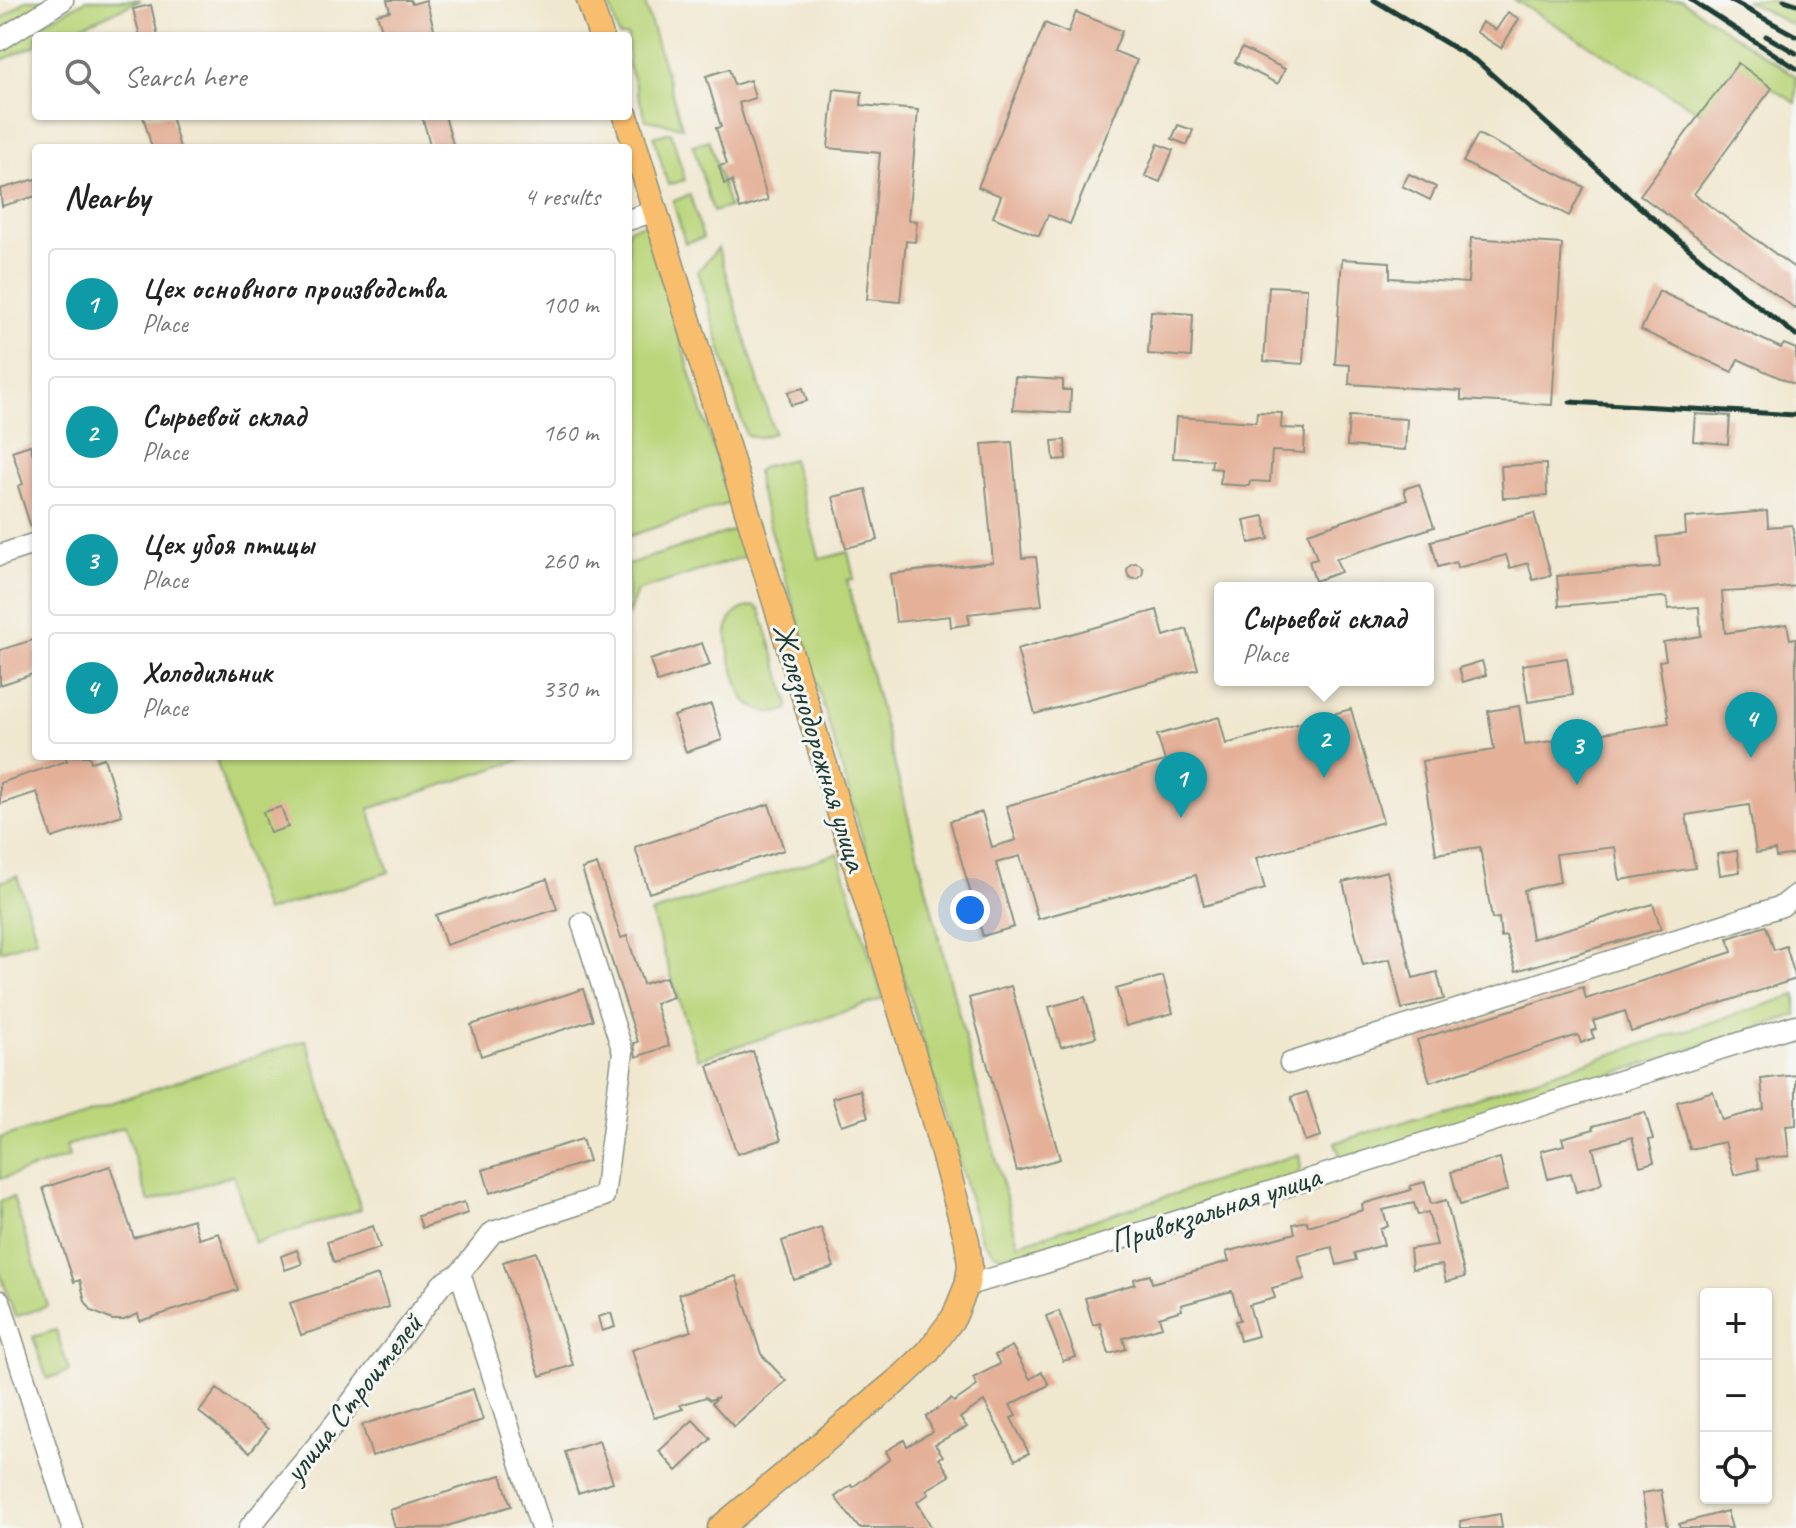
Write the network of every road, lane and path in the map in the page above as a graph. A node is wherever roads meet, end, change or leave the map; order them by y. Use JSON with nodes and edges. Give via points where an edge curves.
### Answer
{"nodes":[{"id":1,"x":63,"y":0,"type":"edge"},
{"id":2,"x":589,"y":0,"type":"edge"},
{"id":3,"x":600,"y":32,"type":"edge"},
{"id":4,"x":0,"y":40,"type":"edge"},
{"id":5,"x":627,"y":120,"type":"edge"},
{"id":6,"x":655,"y":211,"type":"junction"},
{"id":7,"x":632,"y":219,"type":"edge"},
{"id":8,"x":32,"y":544,"type":"edge"},
{"id":9,"x":0,"y":555,"type":"edge"},
{"id":10,"x":1796,"y":895,"type":"edge"},
{"id":11,"x":582,"y":923,"type":"dead end"},
{"id":12,"x":1796,"y":1025,"type":"edge"},
{"id":13,"x":1290,"y":1063,"type":"dead end"},
{"id":14,"x":460,"y":1273,"type":"junction"},
{"id":15,"x":967,"y":1285,"type":"junction"},
{"id":16,"x":0,"y":1301,"type":"edge"},
{"id":17,"x":72,"y":1528,"type":"edge"},
{"id":18,"x":249,"y":1528,"type":"edge"},
{"id":19,"x":541,"y":1528,"type":"edge"},
{"id":20,"x":720,"y":1528,"type":"edge"}],
"edges":[{"from":1,"to":4,"type":"street"},
{"from":2,"to":3,"type":"main road"},
{"from":5,"to":6,"type":"main road","name":"Железнодорожная улица"},
{"from":6,"to":7,"type":"street"},
{"from":6,"to":15,"type":"main road","name":"Железнодорожная улица","via":[[935,1124],[967,1241]]},
{"from":8,"to":9,"type":"street"},
{"from":10,"to":13,"type":"street","via":[[1782,906]]},
{"from":11,"to":14,"type":"street","name":"улица Строителей","via":[[623,1052],[604,1196],[493,1232]]},
{"from":12,"to":15,"type":"street","name":"Привокзальная улица"},
{"from":14,"to":18,"type":"street","name":"улица Строителей","via":[[442,1284]]},
{"from":14,"to":19,"type":"street","name":"улица Строителей"},
{"from":15,"to":20,"type":"main road","via":[[954,1317],[915,1366]]},
{"from":16,"to":17,"type":"street"}]}
